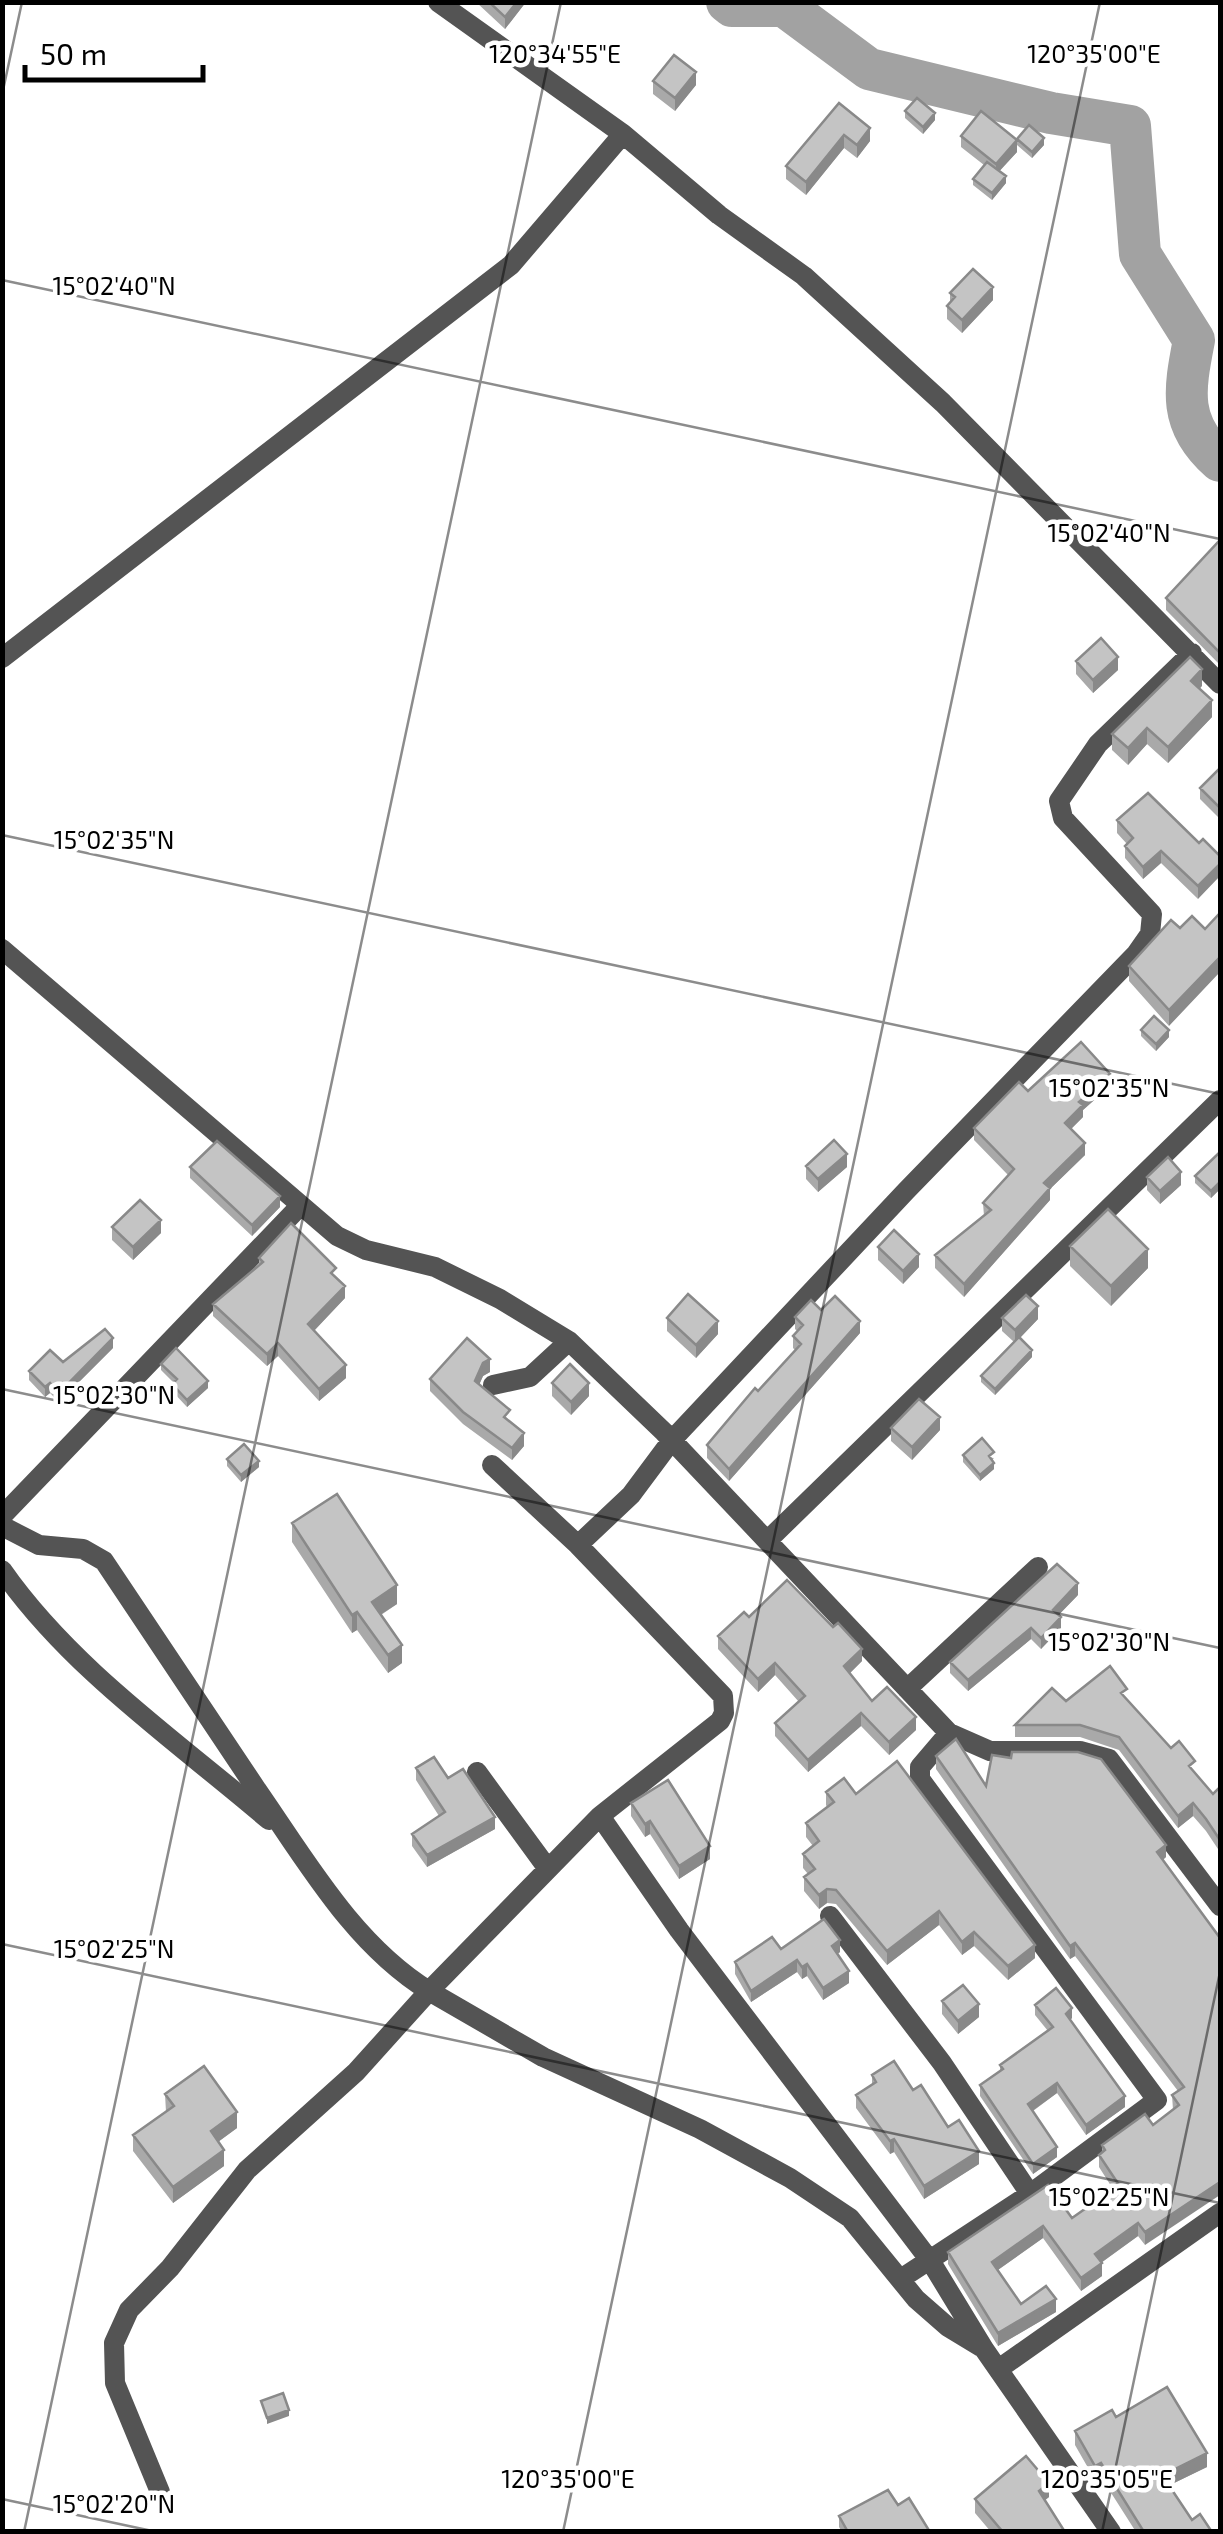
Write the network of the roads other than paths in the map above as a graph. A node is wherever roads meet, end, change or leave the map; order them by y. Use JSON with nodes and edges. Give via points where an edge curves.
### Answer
{"nodes":[{"id":1,"x":438,"y":2,"type":"edge"},
{"id":2,"x":623,"y":134,"type":"junction"},
{"id":3,"x":1192,"y":652,"type":"junction"},
{"id":4,"x":2,"y":658,"type":"edge"},
{"id":5,"x":1220,"y":684,"type":"edge"},
{"id":6,"x":2,"y":949,"type":"edge"},
{"id":7,"x":1220,"y":1100,"type":"edge"},
{"id":8,"x":300,"y":1206,"type":"junction"},
{"id":9,"x":568,"y":1342,"type":"junction"},
{"id":10,"x":493,"y":1384,"type":"dead end"},
{"id":11,"x":672,"y":1440,"type":"junction"},
{"id":12,"x":492,"y":1465,"type":"dead end"},
{"id":13,"x":2,"y":1516,"type":"edge"},
{"id":14,"x":2,"y":1526,"type":"edge"},
{"id":15,"x":768,"y":1542,"type":"junction"},
{"id":16,"x":578,"y":1546,"type":"junction"},
{"id":17,"x":1038,"y":1566,"type":"dead end"},
{"id":18,"x":2,"y":1570,"type":"edge"},
{"id":19,"x":907,"y":1689,"type":"junction"},
{"id":20,"x":949,"y":1732,"type":"junction"},
{"id":21,"x":477,"y":1772,"type":"dead end"},
{"id":22,"x":600,"y":1816,"type":"junction"},
{"id":23,"x":290,"y":1838,"type":"junction"},
{"id":24,"x":548,"y":1869,"type":"junction"},
{"id":25,"x":1220,"y":1906,"type":"edge"},
{"id":26,"x":830,"y":1916,"type":"dead end"},
{"id":27,"x":429,"y":1992,"type":"junction"},
{"id":28,"x":1030,"y":2194,"type":"junction"},
{"id":29,"x":1220,"y":2213,"type":"edge"},
{"id":30,"x":931,"y":2262,"type":"junction"},
{"id":31,"x":902,"y":2278,"type":"junction"},
{"id":32,"x":984,"y":2349,"type":"junction"},
{"id":33,"x":1000,"y":2368,"type":"junction"},
{"id":34,"x":160,"y":2492,"type":"dead end"},
{"id":35,"x":1111,"y":2532,"type":"edge"}],
"edges":[{"from":1,"to":2,"type":"street"},
{"from":2,"to":3,"type":"street","via":[[804,276]]},
{"from":2,"to":4,"type":"street","via":[[511,265]]},
{"from":3,"to":5,"type":"street"},
{"from":3,"to":11,"type":"street","via":[[1098,744],[1060,801],[1063,818],[1152,914],[1150,934]]},
{"from":6,"to":8,"type":"street"},
{"from":7,"to":15,"type":"street"},
{"from":8,"to":9,"type":"street","via":[[337,1236],[434,1268]]},
{"from":8,"to":13,"type":"street"},
{"from":9,"to":10,"type":"street","via":[[530,1377]]},
{"from":9,"to":11,"type":"street"},
{"from":11,"to":15,"type":"street"},
{"from":11,"to":16,"type":"street","via":[[631,1495]]},
{"from":12,"to":16,"type":"street"},
{"from":14,"to":23,"type":"street","via":[[40,1545],[83,1548],[104,1561]]},
{"from":15,"to":19,"type":"street"},
{"from":16,"to":22,"type":"street","via":[[724,1705],[720,1721]]},
{"from":17,"to":19,"type":"street"},
{"from":18,"to":23,"type":"street","via":[[92,1670]]},
{"from":19,"to":20,"type":"street"},
{"from":20,"to":25,"type":"street","via":[[990,1751],[1080,1750],[1108,1759]]},
{"from":20,"to":28,"type":"street","via":[[920,1767],[920,1779],[1157,2095],[1155,2106]]},
{"from":21,"to":24,"type":"street"},
{"from":22,"to":24,"type":"street"},
{"from":22,"to":30,"type":"street"},
{"from":23,"to":27,"type":"street","via":[[363,1938],[392,1969]]},
{"from":24,"to":27,"type":"street"},
{"from":26,"to":28,"type":"street","via":[[942,2063]]},
{"from":27,"to":31,"type":"street","via":[[543,2057],[790,2178],[850,2218]]},
{"from":27,"to":34,"type":"street","via":[[356,2072],[247,2170],[129,2310],[114,2343],[115,2383]]},
{"from":28,"to":30,"type":"street"},
{"from":29,"to":33,"type":"street"},
{"from":30,"to":31,"type":"street"},
{"from":30,"to":32,"type":"street"},
{"from":31,"to":32,"type":"street","via":[[948,2327]]},
{"from":32,"to":33,"type":"street"},
{"from":33,"to":35,"type":"street"}]}
